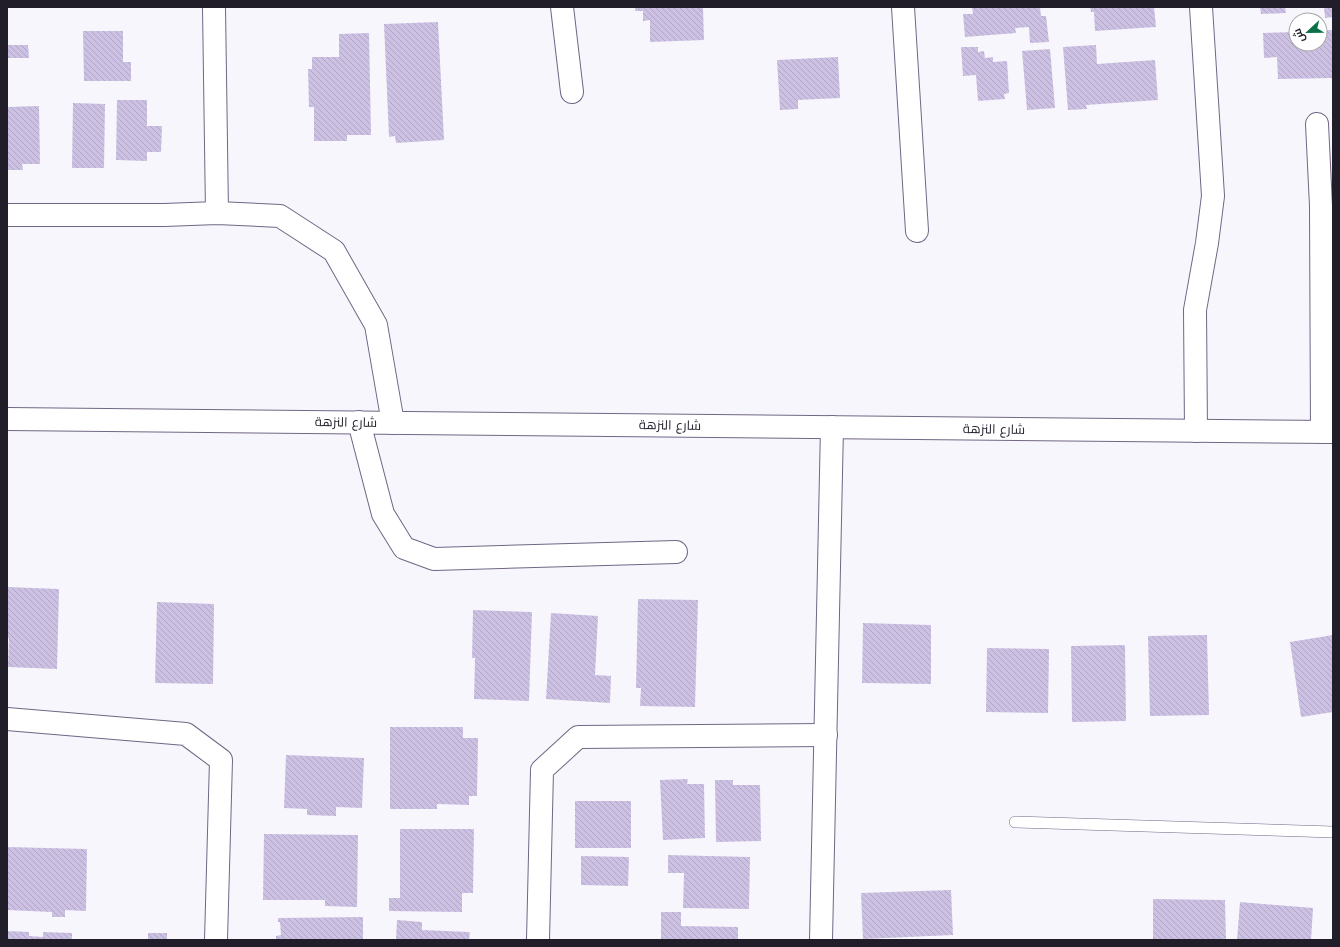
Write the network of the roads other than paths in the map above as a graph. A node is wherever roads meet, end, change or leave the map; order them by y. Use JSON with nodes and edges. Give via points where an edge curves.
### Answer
{"nodes":[{"id":1,"x":214,"y":7,"type":"edge"},
{"id":2,"x":562,"y":7,"type":"edge"},
{"id":3,"x":903,"y":7,"type":"edge"},
{"id":4,"x":1201,"y":7,"type":"edge"},
{"id":5,"x":572,"y":92,"type":"dead end"},
{"id":6,"x":1317,"y":124,"type":"dead end"},
{"id":7,"x":217,"y":213,"type":"junction"},
{"id":8,"x":7,"y":215,"type":"edge"},
{"id":9,"x":917,"y":232,"type":"dead end"},
{"id":10,"x":7,"y":419,"type":"edge"},
{"id":11,"x":359,"y":422,"type":"junction"},
{"id":12,"x":393,"y":423,"type":"junction"},
{"id":13,"x":832,"y":427,"type":"junction"},
{"id":14,"x":1196,"y":431,"type":"junction"},
{"id":15,"x":1328,"y":432,"type":"edge"},
{"id":16,"x":676,"y":552,"type":"dead end"},
{"id":17,"x":7,"y":719,"type":"edge"},
{"id":18,"x":826,"y":735,"type":"junction"},
{"id":19,"x":1015,"y":822,"type":"dead end"},
{"id":20,"x":1333,"y":832,"type":"edge"},
{"id":21,"x":216,"y":940,"type":"edge"},
{"id":22,"x":538,"y":940,"type":"edge"},
{"id":23,"x":821,"y":940,"type":"edge"}],
"edges":[{"from":1,"to":7,"type":"street"},
{"from":2,"to":5,"type":"street"},
{"from":3,"to":9,"type":"street"},
{"from":4,"to":14,"type":"street","via":[[1213,196],[1195,310]]},
{"from":6,"to":15,"type":"street"},
{"from":7,"to":8,"type":"street"},
{"from":7,"to":12,"type":"street","via":[[280,216],[334,251],[376,325]]},
{"from":10,"to":11,"type":"street","name":"شارع النزهة"},
{"from":11,"to":12,"type":"street","name":"شارع النزهة"},
{"from":11,"to":16,"type":"street","via":[[383,514],[404,548],[434,559]]},
{"from":12,"to":13,"type":"street","name":"شارع النزهة"},
{"from":13,"to":14,"type":"street","name":"شارع النزهة"},
{"from":13,"to":18,"type":"street"},
{"from":14,"to":15,"type":"street","name":"شارع النزهة"},
{"from":17,"to":21,"type":"street","via":[[186,734],[221,760]]},
{"from":18,"to":22,"type":"street","via":[[578,737],[542,770]]},
{"from":18,"to":23,"type":"street"},
{"from":19,"to":20,"type":"lane"}]}
